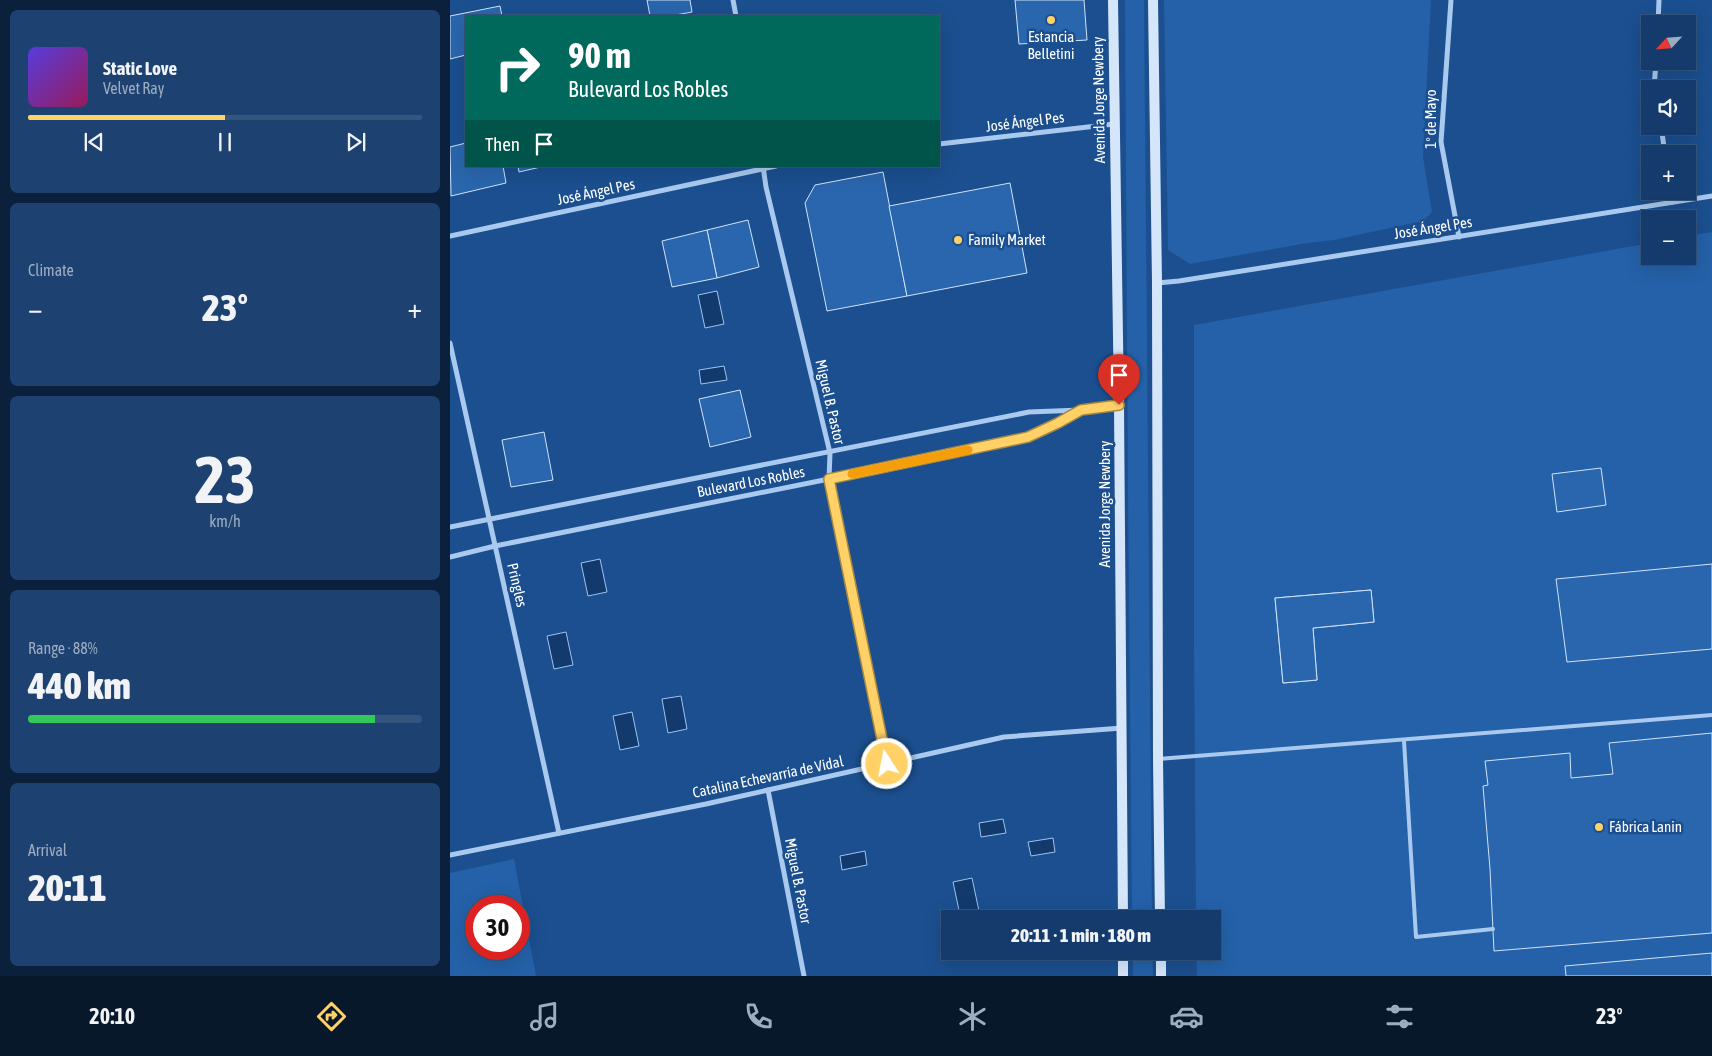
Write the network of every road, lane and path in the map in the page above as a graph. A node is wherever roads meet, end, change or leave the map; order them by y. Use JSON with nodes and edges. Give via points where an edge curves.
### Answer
{"nodes":[{"id":1,"x":733,"y":0,"type":"edge"},
{"id":2,"x":1113,"y":0,"type":"edge"},
{"id":3,"x":1153,"y":0,"type":"edge"},
{"id":4,"x":1451,"y":0,"type":"edge"},
{"id":5,"x":1659,"y":0,"type":"edge"},
{"id":6,"x":736,"y":15,"type":"edge"},
{"id":7,"x":1658,"y":15,"type":"edge"},
{"id":8,"x":1114,"y":124,"type":"junction"},
{"id":9,"x":940,"y":144,"type":"edge"},
{"id":10,"x":763,"y":167,"type":"edge"},
{"id":11,"x":1712,"y":196,"type":"edge"},
{"id":12,"x":1673,"y":202,"type":"joint"},
{"id":13,"x":450,"y":236,"type":"edge"},
{"id":14,"x":1459,"y":237,"type":"junction"},
{"id":15,"x":1157,"y":283,"type":"junction"},
{"id":16,"x":450,"y":343,"type":"edge"},
{"id":17,"x":1119,"y":405,"type":"junction"},
{"id":18,"x":1081,"y":410,"type":"junction"},
{"id":19,"x":830,"y":453,"type":"junction"},
{"id":20,"x":829,"y":479,"type":"junction"},
{"id":21,"x":489,"y":519,"type":"junction"},
{"id":22,"x":450,"y":527,"type":"edge"},
{"id":23,"x":495,"y":546,"type":"junction"},
{"id":24,"x":450,"y":557,"type":"edge"},
{"id":25,"x":1712,"y":716,"type":"edge"},
{"id":26,"x":1122,"y":728,"type":"junction"},
{"id":27,"x":1404,"y":741,"type":"junction"},
{"id":28,"x":1158,"y":759,"type":"junction"},
{"id":29,"x":887,"y":764,"type":"junction"},
{"id":30,"x":768,"y":790,"type":"junction"},
{"id":31,"x":559,"y":833,"type":"junction"},
{"id":32,"x":450,"y":855,"type":"edge"},
{"id":33,"x":1123,"y":910,"type":"edge"},
{"id":34,"x":1160,"y":910,"type":"edge"},
{"id":35,"x":1493,"y":929,"type":"dead end"},
{"id":36,"x":1123,"y":960,"type":"edge"},
{"id":37,"x":1161,"y":960,"type":"edge"},
{"id":38,"x":804,"y":976,"type":"edge"},
{"id":39,"x":1123,"y":976,"type":"edge"},
{"id":40,"x":1161,"y":976,"type":"edge"}],
"edges":[{"from":1,"to":6,"type":"street"},
{"from":2,"to":8,"type":"main road","name":"Avenida Jorge Newbery"},
{"from":3,"to":15,"type":"main road"},
{"from":4,"to":14,"type":"street","name":"1º de Mayo","via":[[1441,142]]},
{"from":5,"to":7,"type":"street"},
{"from":8,"to":9,"type":"street","name":"José Ángel Pes"},
{"from":8,"to":17,"type":"main road","name":"Avenida Jorge Newbery"},
{"from":10,"to":13,"type":"street","name":"José Ángel Pes"},
{"from":10,"to":19,"type":"street","name":"Miguel B. Pastor"},
{"from":11,"to":12,"type":"street","name":"José Ángel Pes"},
{"from":12,"to":14,"type":"street","name":"José Ángel Pes"},
{"from":14,"to":15,"type":"street","name":"José Ángel Pes"},
{"from":15,"to":28,"type":"main road"},
{"from":16,"to":21,"type":"street","name":"Pringles"},
{"from":17,"to":18,"type":"street","name":"Bulevard Los Robles"},
{"from":17,"to":26,"type":"main road","name":"Avenida Jorge Newbery"},
{"from":18,"to":19,"type":"street","name":"Bulevard Los Robles","via":[[1029,412]]},
{"from":18,"to":20,"type":"street","name":"Bulevard Los Robles","via":[[1028,437]]},
{"from":19,"to":20,"type":"street","name":"Miguel B. Pastor"},
{"from":19,"to":21,"type":"street","name":"Bulevard Los Robles"},
{"from":20,"to":23,"type":"street","name":"Bulevard Los Robles"},
{"from":20,"to":29,"type":"street","name":"Miguel B. Pastor"},
{"from":21,"to":22,"type":"street","name":"Bulevard Los Robles"},
{"from":21,"to":23,"type":"street","name":"Pringles"},
{"from":23,"to":24,"type":"street","name":"Bulevard Los Robles"},
{"from":23,"to":31,"type":"street","name":"Pringles"},
{"from":25,"to":27,"type":"lane"},
{"from":26,"to":29,"type":"street","name":"Catalina Echevarría de Vidal","via":[[1004,737]]},
{"from":26,"to":33,"type":"main road","name":"Avenida Jorge Newbery"},
{"from":27,"to":28,"type":"lane"},
{"from":27,"to":35,"type":"lane","via":[[1416,937]]},
{"from":28,"to":34,"type":"main road"},
{"from":29,"to":30,"type":"street","name":"Catalina Echevarría de Vidal"},
{"from":30,"to":31,"type":"street","name":"Catalina Echevarría de Vidal"},
{"from":30,"to":38,"type":"street","name":"Miguel B. Pastor"},
{"from":31,"to":32,"type":"street","name":"Catalina Echevarría de Vidal"},
{"from":36,"to":39,"type":"main road"},
{"from":37,"to":40,"type":"main road"}]}
